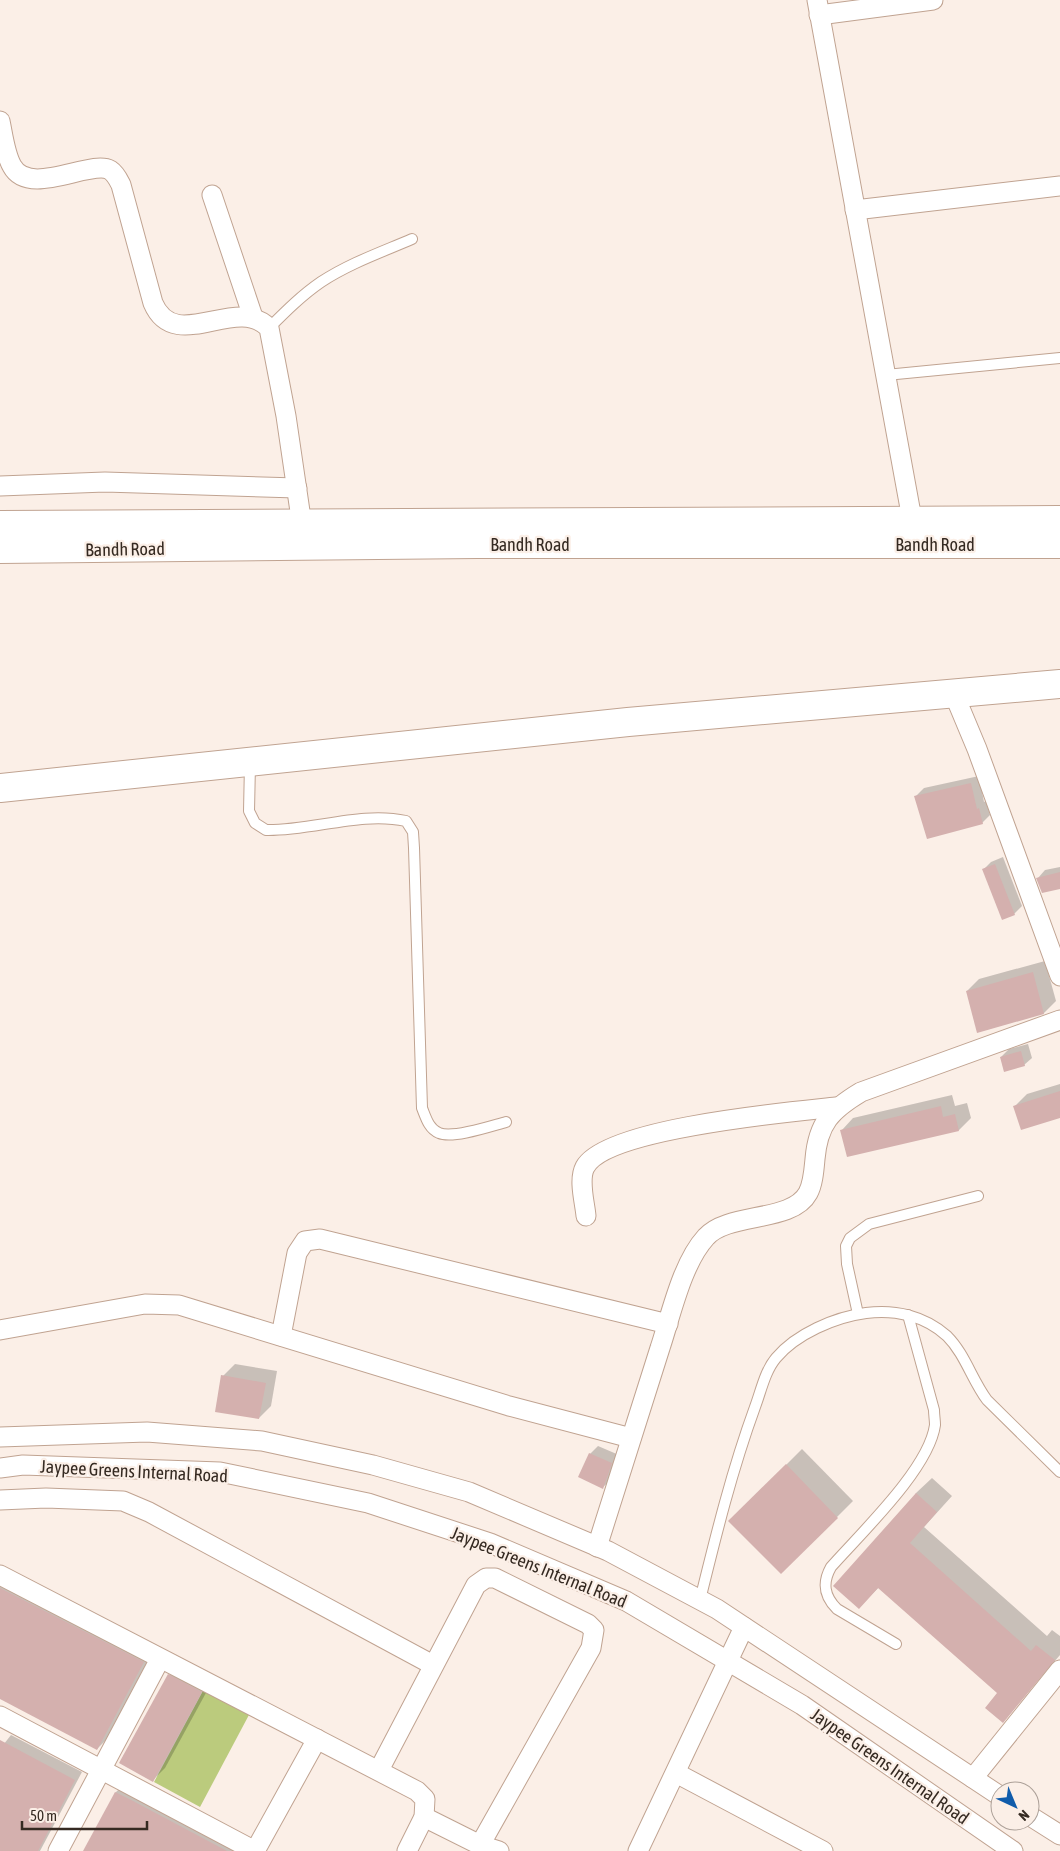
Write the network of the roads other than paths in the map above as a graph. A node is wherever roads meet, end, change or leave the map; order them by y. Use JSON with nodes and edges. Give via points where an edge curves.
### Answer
{"nodes":[{"id":1,"x":932,"y":0,"type":"edge"},
{"id":2,"x":818,"y":7,"type":"edge"},
{"id":3,"x":0,"y":121,"type":"edge"},
{"id":4,"x":1060,"y":186,"type":"edge"},
{"id":5,"x":212,"y":195,"type":"dead end"},
{"id":6,"x":855,"y":210,"type":"junction"},
{"id":7,"x":412,"y":239,"type":"dead end"},
{"id":8,"x":253,"y":317,"type":"junction"},
{"id":9,"x":269,"y":328,"type":"junction"},
{"id":10,"x":1060,"y":358,"type":"edge"},
{"id":11,"x":886,"y":375,"type":"junction"},
{"id":12,"x":0,"y":486,"type":"edge"},
{"id":13,"x":297,"y":488,"type":"junction"},
{"id":14,"x":1060,"y":520,"type":"edge"},
{"id":15,"x":302,"y":524,"type":"junction"},
{"id":16,"x":0,"y":525,"type":"edge"},
{"id":17,"x":914,"y":533,"type":"junction"},
{"id":18,"x":1060,"y":544,"type":"edge"},
{"id":19,"x":0,"y":549,"type":"edge"},
{"id":20,"x":1060,"y":684,"type":"edge"},
{"id":21,"x":954,"y":694,"type":"junction"},
{"id":22,"x":250,"y":762,"type":"junction"},
{"id":23,"x":0,"y":788,"type":"edge"},
{"id":24,"x":1060,"y":976,"type":"edge"},
{"id":25,"x":1060,"y":1020,"type":"edge"},
{"id":26,"x":836,"y":1107,"type":"junction"},
{"id":27,"x":506,"y":1122,"type":"dead end"},
{"id":28,"x":978,"y":1196,"type":"dead end"},
{"id":29,"x":586,"y":1216,"type":"dead end"},
{"id":30,"x":858,"y":1314,"type":"junction"},
{"id":31,"x":908,"y":1315,"type":"junction"},
{"id":32,"x":668,"y":1324,"type":"junction"},
{"id":33,"x":0,"y":1330,"type":"edge"},
{"id":34,"x":281,"y":1336,"type":"junction"},
{"id":35,"x":0,"y":1437,"type":"edge"},
{"id":36,"x":632,"y":1438,"type":"junction"},
{"id":37,"x":0,"y":1468,"type":"edge"},
{"id":38,"x":1060,"y":1472,"type":"edge"},
{"id":39,"x":0,"y":1500,"type":"edge"},
{"id":40,"x":597,"y":1547,"type":"junction"},
{"id":41,"x":0,"y":1575,"type":"edge"},
{"id":42,"x":700,"y":1600,"type":"junction"},
{"id":43,"x":744,"y":1627,"type":"junction"},
{"id":44,"x":896,"y":1644,"type":"dead end"},
{"id":45,"x":160,"y":1659,"type":"junction"},
{"id":46,"x":726,"y":1660,"type":"junction"},
{"id":47,"x":433,"y":1665,"type":"junction"},
{"id":48,"x":1060,"y":1670,"type":"edge"},
{"id":49,"x":0,"y":1716,"type":"edge"},
{"id":50,"x":317,"y":1739,"type":"junction"},
{"id":51,"x":101,"y":1770,"type":"junction"},
{"id":52,"x":379,"y":1770,"type":"junction"},
{"id":53,"x":676,"y":1772,"type":"junction"},
{"id":54,"x":972,"y":1778,"type":"junction"},
{"id":55,"x":990,"y":1790,"type":"edge"},
{"id":56,"x":424,"y":1817,"type":"junction"},
{"id":57,"x":1040,"y":1822,"type":"edge"},
{"id":58,"x":1060,"y":1835,"type":"edge"},
{"id":59,"x":480,"y":1844,"type":"junction"},
{"id":60,"x":58,"y":1851,"type":"edge"},
{"id":61,"x":255,"y":1851,"type":"edge"},
{"id":62,"x":407,"y":1851,"type":"edge"},
{"id":63,"x":499,"y":1851,"type":"edge"},
{"id":64,"x":638,"y":1851,"type":"edge"},
{"id":65,"x":823,"y":1851,"type":"edge"},
{"id":66,"x":1014,"y":1851,"type":"edge"}],
"edges":[{"from":1,"to":2,"type":"street"},
{"from":2,"to":6,"type":"street"},
{"from":3,"to":8,"type":"street","via":[[12,166],[17,172],[28,177],[58,177],[100,168],[116,174],[153,303],[157,314],[166,322],[185,325]]},
{"from":4,"to":6,"type":"street"},
{"from":5,"to":8,"type":"street"},
{"from":6,"to":11,"type":"street"},
{"from":7,"to":9,"type":"lane","via":[[348,266],[321,282],[298,299]]},
{"from":8,"to":9,"type":"street"},
{"from":9,"to":13,"type":"street"},
{"from":10,"to":11,"type":"lane"},
{"from":11,"to":17,"type":"street"},
{"from":12,"to":13,"type":"street","via":[[105,482]]},
{"from":13,"to":15,"type":"street"},
{"from":14,"to":17,"type":"main road","name":"Bandh Road"},
{"from":15,"to":16,"type":"main road","name":"Bandh Road"},
{"from":15,"to":17,"type":"main road","name":"Bandh Road"},
{"from":17,"to":18,"type":"main road","name":"Bandh Road"},
{"from":17,"to":19,"type":"main road","name":"Bandh Road","via":[[477,544]]},
{"from":20,"to":21,"type":"main road"},
{"from":21,"to":22,"type":"main road","via":[[628,722]]},
{"from":21,"to":24,"type":"street"},
{"from":22,"to":23,"type":"main road"},
{"from":22,"to":27,"type":"lane","via":[[249,811],[255,824],[266,830],[370,819],[406,821],[413,832],[414,848],[422,1108],[428,1125],[440,1134],[459,1134]]},
{"from":25,"to":26,"type":"street","via":[[861,1092]]},
{"from":26,"to":29,"type":"street","via":[[678,1128],[605,1151],[586,1166],[582,1175]]},
{"from":26,"to":32,"type":"street","via":[[823,1124],[808,1194],[795,1205],[707,1235],[692,1254]]},
{"from":28,"to":30,"type":"lane","via":[[869,1224],[850,1238],[846,1246],[847,1264]]},
{"from":30,"to":31,"type":"lane","via":[[881,1311]]},
{"from":30,"to":42,"type":"lane","via":[[832,1322],[800,1338],[774,1360],[743,1440]]},
{"from":31,"to":38,"type":"lane","via":[[929,1323],[955,1345],[987,1400]]},
{"from":31,"to":44,"type":"lane","via":[[934,1410],[935,1425],[918,1464],[830,1567],[824,1588],[829,1601],[837,1609]]},
{"from":32,"to":34,"type":"street","via":[[320,1239],[305,1241],[297,1253]]},
{"from":32,"to":36,"type":"street"},
{"from":33,"to":34,"type":"street","via":[[145,1304],[179,1305]]},
{"from":34,"to":36,"type":"street","via":[[509,1406]]},
{"from":35,"to":40,"type":"street","name":"Jaypee Greens Internal Road","via":[[147,1432],[262,1441],[374,1465],[469,1492]]},
{"from":36,"to":40,"type":"street"},
{"from":37,"to":46,"type":"street","name":"Jaypee Greens Internal Road","via":[[220,1472],[368,1503],[490,1544],[626,1601]]},
{"from":39,"to":47,"type":"street","via":[[123,1501],[150,1512]]},
{"from":40,"to":42,"type":"street","name":"Jaypee Greens Internal Road"},
{"from":41,"to":45,"type":"street"},
{"from":42,"to":43,"type":"street","name":"Jaypee Greens Internal Road"},
{"from":43,"to":46,"type":"street"},
{"from":43,"to":54,"type":"street","name":"Jaypee Greens Internal Road"},
{"from":45,"to":50,"type":"street"},
{"from":45,"to":51,"type":"street"},
{"from":46,"to":53,"type":"street"},
{"from":46,"to":66,"type":"street","name":"Jaypee Greens Internal Road","via":[[802,1705]]},
{"from":47,"to":52,"type":"street"},
{"from":47,"to":59,"type":"street","via":[[469,1595],[476,1584],[486,1578],[495,1578],[588,1624],[594,1630],[591,1648]]},
{"from":48,"to":54,"type":"street"},
{"from":49,"to":51,"type":"street"},
{"from":50,"to":52,"type":"street"},
{"from":50,"to":61,"type":"street"},
{"from":51,"to":60,"type":"street"},
{"from":51,"to":61,"type":"street"},
{"from":52,"to":56,"type":"street","via":[[417,1791],[425,1799]]},
{"from":53,"to":64,"type":"street"},
{"from":53,"to":65,"type":"street"},
{"from":54,"to":55,"type":"street","name":"Jaypee Greens Internal Road"},
{"from":56,"to":59,"type":"street"},
{"from":56,"to":62,"type":"street"},
{"from":57,"to":58,"type":"street"},
{"from":59,"to":63,"type":"street"}]}
